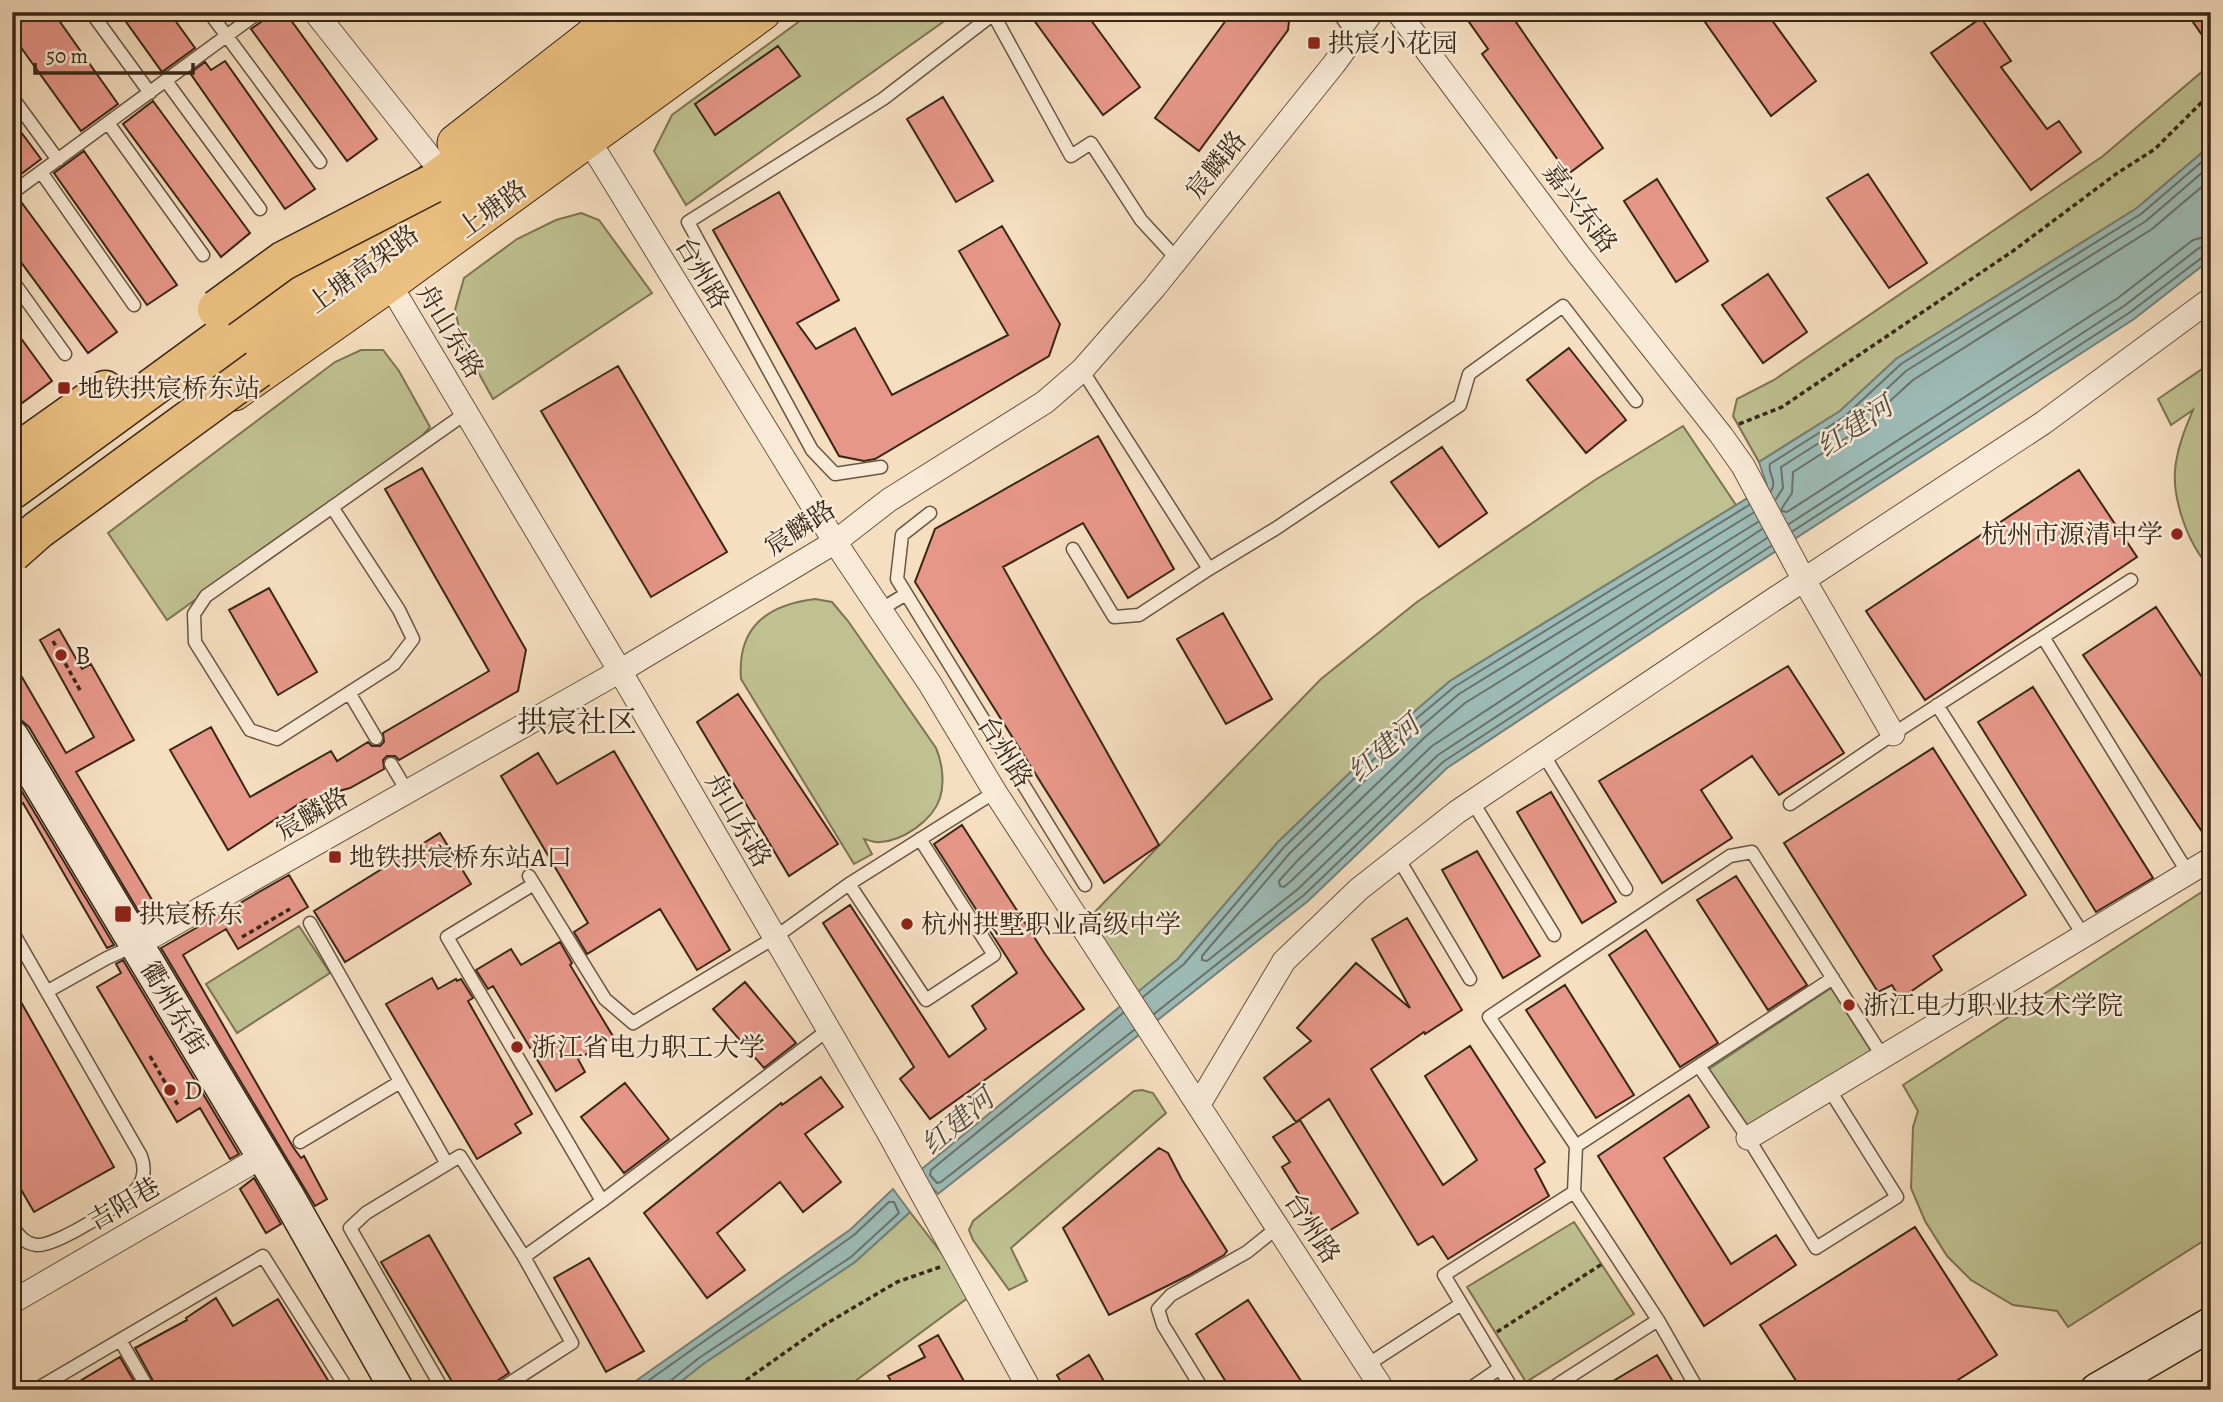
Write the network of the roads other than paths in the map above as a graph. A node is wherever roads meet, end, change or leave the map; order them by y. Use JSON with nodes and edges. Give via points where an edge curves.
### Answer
{"nodes":[{"id":1,"x":92,"y":12,"type":"edge"},
{"id":2,"x":209,"y":12,"type":"edge"},
{"id":3,"x":259,"y":12,"type":"edge"},
{"id":4,"x":315,"y":12,"type":"edge"},
{"id":5,"x":666,"y":12,"type":"edge"},
{"id":6,"x":715,"y":12,"type":"edge"},
{"id":7,"x":762,"y":12,"type":"edge"},
{"id":8,"x":1338,"y":12,"type":"edge"},
{"id":9,"x":1372,"y":12,"type":"edge"},
{"id":10,"x":1398,"y":12,"type":"edge"},
{"id":11,"x":994,"y":13,"type":"edge"},
{"id":12,"x":617,"y":14,"type":"edge"},
{"id":13,"x":227,"y":36,"type":"junction"},
{"id":14,"x":1355,"y":36,"type":"junction"},
{"id":15,"x":166,"y":81,"type":"junction"},
{"id":16,"x":150,"y":93,"type":"junction"},
{"id":17,"x":12,"y":97,"type":"edge"},
{"id":18,"x":108,"y":123,"type":"junction"},
{"id":19,"x":588,"y":139,"type":"junction"},
{"id":20,"x":58,"y":160,"type":"junction"},
{"id":21,"x":320,"y":162,"type":"dead end"},
{"id":22,"x":41,"y":172,"type":"junction"},
{"id":23,"x":438,"y":183,"type":"junction"},
{"id":24,"x":12,"y":193,"type":"edge"},
{"id":25,"x":260,"y":209,"type":"dead end"},
{"id":26,"x":203,"y":255,"type":"dead end"},
{"id":27,"x":1176,"y":258,"type":"junction"},
{"id":28,"x":12,"y":280,"type":"edge"},
{"id":29,"x":389,"y":284,"type":"junction"},
{"id":30,"x":2211,"y":299,"type":"edge"},
{"id":31,"x":134,"y":305,"type":"dead end"},
{"id":32,"x":65,"y":354,"type":"dead end"},
{"id":33,"x":1082,"y":370,"type":"junction"},
{"id":34,"x":1636,"y":401,"type":"dead end"},
{"id":35,"x":466,"y":412,"type":"junction"},
{"id":36,"x":12,"y":456,"type":"edge"},
{"id":37,"x":880,"y":467,"type":"dead end"},
{"id":38,"x":12,"y":468,"type":"edge"},
{"id":39,"x":12,"y":490,"type":"edge"},
{"id":40,"x":332,"y":507,"type":"junction"},
{"id":41,"x":930,"y":513,"type":"dead end"},
{"id":42,"x":12,"y":527,"type":"edge"},
{"id":43,"x":835,"y":542,"type":"junction"},
{"id":44,"x":12,"y":547,"type":"edge"},
{"id":45,"x":1073,"y":548,"type":"dead end"},
{"id":46,"x":12,"y":553,"type":"edge"},
{"id":47,"x":1209,"y":569,"type":"junction"},
{"id":48,"x":1804,"y":580,"type":"junction"},
{"id":49,"x":2132,"y":580,"type":"dead end"},
{"id":50,"x":906,"y":594,"type":"junction"},
{"id":51,"x":880,"y":610,"type":"junction"},
{"id":52,"x":2043,"y":637,"type":"junction"},
{"id":53,"x":620,"y":671,"type":"junction"},
{"id":54,"x":350,"y":694,"type":"junction"},
{"id":55,"x":1937,"y":705,"type":"junction"},
{"id":56,"x":1893,"y":734,"type":"junction"},
{"id":57,"x":376,"y":738,"type":"dead end"},
{"id":58,"x":14,"y":742,"type":"edge"},
{"id":59,"x":1543,"y":754,"type":"junction"},
{"id":60,"x":391,"y":764,"type":"dead end"},
{"id":61,"x":407,"y":791,"type":"junction"},
{"id":62,"x":995,"y":792,"type":"junction"},
{"id":63,"x":1472,"y":802,"type":"junction"},
{"id":64,"x":1790,"y":804,"type":"dead end"},
{"id":65,"x":920,"y":839,"type":"junction"},
{"id":66,"x":1398,"y":858,"type":"junction"},
{"id":67,"x":2211,"y":859,"type":"edge"},
{"id":68,"x":2188,"y":873,"type":"junction"},
{"id":69,"x":849,"y":884,"type":"junction"},
{"id":70,"x":1085,"y":885,"type":"dead end"},
{"id":71,"x":1626,"y":889,"type":"dead end"},
{"id":72,"x":310,"y":923,"type":"dead end"},
{"id":73,"x":12,"y":930,"type":"edge"},
{"id":74,"x":1554,"y":935,"type":"dead end"},
{"id":75,"x":2084,"y":936,"type":"junction"},
{"id":76,"x":774,"y":938,"type":"junction"},
{"id":77,"x":136,"y":945,"type":"junction"},
{"id":78,"x":1832,"y":978,"type":"junction"},
{"id":79,"x":1470,"y":979,"type":"dead end"},
{"id":80,"x":48,"y":991,"type":"junction"},
{"id":81,"x":828,"y":1030,"type":"junction"},
{"id":82,"x":1883,"y":1057,"type":"junction"},
{"id":83,"x":1699,"y":1066,"type":"junction"},
{"id":84,"x":400,"y":1082,"type":"junction"},
{"id":85,"x":1829,"y":1089,"type":"junction"},
{"id":86,"x":1199,"y":1104,"type":"junction"},
{"id":87,"x":1748,"y":1138,"type":"junction"},
{"id":88,"x":300,"y":1142,"type":"dead end"},
{"id":89,"x":1576,"y":1146,"type":"junction"},
{"id":90,"x":263,"y":1156,"type":"junction"},
{"id":91,"x":447,"y":1164,"type":"junction"},
{"id":92,"x":1574,"y":1192,"type":"junction"},
{"id":93,"x":602,"y":1201,"type":"junction"},
{"id":94,"x":12,"y":1226,"type":"edge"},
{"id":95,"x":1278,"y":1227,"type":"junction"},
{"id":96,"x":524,"y":1257,"type":"junction"},
{"id":97,"x":12,"y":1302,"type":"edge"},
{"id":98,"x":1461,"y":1304,"type":"junction"},
{"id":99,"x":1658,"y":1320,"type":"junction"},
{"id":100,"x":2211,"y":1324,"type":"edge"},
{"id":101,"x":120,"y":1340,"type":"junction"},
{"id":102,"x":2211,"y":1342,"type":"edge"},
{"id":103,"x":1367,"y":1365,"type":"junction"},
{"id":104,"x":1500,"y":1368,"type":"junction"},
{"id":105,"x":35,"y":1390,"type":"edge"},
{"id":106,"x":149,"y":1390,"type":"edge"},
{"id":107,"x":348,"y":1390,"type":"edge"},
{"id":108,"x":397,"y":1390,"type":"edge"},
{"id":109,"x":443,"y":1390,"type":"edge"},
{"id":110,"x":499,"y":1390,"type":"edge"},
{"id":111,"x":1030,"y":1390,"type":"edge"},
{"id":112,"x":1203,"y":1390,"type":"edge"},
{"id":113,"x":1383,"y":1390,"type":"edge"},
{"id":114,"x":1468,"y":1390,"type":"edge"},
{"id":115,"x":1513,"y":1390,"type":"edge"},
{"id":116,"x":1549,"y":1390,"type":"edge"},
{"id":117,"x":1698,"y":1390,"type":"edge"},
{"id":118,"x":2096,"y":1390,"type":"edge"},
{"id":119,"x":2126,"y":1390,"type":"edge"}],
"edges":[{"from":1,"to":16,"type":"lane"},
{"from":2,"to":13,"type":"lane"},
{"from":3,"to":13,"type":"lane"},
{"from":4,"to":23,"type":"street"},
{"from":5,"to":23,"type":"highway","name":"上塘高架路"},
{"from":6,"to":23,"type":"highway","name":"上塘高架路"},
{"from":7,"to":19,"type":"main road","name":"上塘路"},
{"from":8,"to":14,"type":"lane"},
{"from":9,"to":14,"type":"street","name":"宸麟路"},
{"from":10,"to":48,"type":"street","name":"嘉兴东路","via":[[1579,255],[1721,435],[1743,466]]},
{"from":11,"to":27,"type":"lane","via":[[1071,156],[1091,143],[1142,220]]},
{"from":11,"to":37,"type":"lane","via":[[883,99],[688,222],[812,450],[835,474]]},
{"from":12,"to":23,"type":"main road"},
{"from":13,"to":15,"type":"lane"},
{"from":13,"to":21,"type":"lane"},
{"from":14,"to":27,"type":"street","name":"宸麟路"},
{"from":15,"to":16,"type":"lane"},
{"from":15,"to":25,"type":"lane"},
{"from":16,"to":18,"type":"lane"},
{"from":17,"to":20,"type":"lane"},
{"from":18,"to":20,"type":"lane"},
{"from":18,"to":26,"type":"lane"},
{"from":19,"to":29,"type":"main road","name":"上塘路"},
{"from":19,"to":43,"type":"street","name":"台州路"},
{"from":20,"to":22,"type":"lane"},
{"from":22,"to":24,"type":"lane"},
{"from":22,"to":31,"type":"lane"},
{"from":23,"to":36,"type":"highway","bridge":true,"via":[[283,261]]},
{"from":23,"to":38,"type":"main road"},
{"from":23,"to":39,"type":"highway","name":"上塘高架路","bridge":true},
{"from":23,"to":42,"type":"highway","name":"上塘高架路"},
{"from":23,"to":46,"type":"highway","bridge":true,"via":[[316,325]]},
{"from":27,"to":33,"type":"street","name":"宸麟路"},
{"from":28,"to":32,"type":"lane"},
{"from":29,"to":35,"type":"street","name":"舟山东路"},
{"from":29,"to":44,"type":"main road","name":"上塘路"},
{"from":30,"to":48,"type":"street","via":[[2043,423]]},
{"from":33,"to":43,"type":"street","name":"宸麟路","via":[[1045,402],[889,500]]},
{"from":33,"to":47,"type":"lane"},
{"from":34,"to":47,"type":"lane","via":[[1563,306],[1469,374],[1460,405]]},
{"from":35,"to":40,"type":"lane"},
{"from":35,"to":53,"type":"street","name":"舟山东路"},
{"from":40,"to":54,"type":"lane","via":[[400,610],[413,639],[394,664]]},
{"from":40,"to":54,"type":"lane","via":[[206,596],[194,614],[195,642],[250,730],[277,739]]},
{"from":41,"to":50,"type":"lane","via":[[902,535],[897,579]]},
{"from":43,"to":51,"type":"street","name":"台州路"},
{"from":43,"to":53,"type":"street","name":"宸麟路"},
{"from":45,"to":47,"type":"lane","via":[[1114,618],[1139,615]]},
{"from":48,"to":56,"type":"street","name":"嘉兴东路"},
{"from":48,"to":59,"type":"street"},
{"from":49,"to":52,"type":"lane"},
{"from":50,"to":51,"type":"lane"},
{"from":50,"to":70,"type":"lane"},
{"from":51,"to":62,"type":"street","name":"台州路"},
{"from":52,"to":55,"type":"lane"},
{"from":52,"to":68,"type":"lane"},
{"from":53,"to":61,"type":"street","name":"宸麟路"},
{"from":53,"to":76,"type":"street","name":"舟山东路"},
{"from":54,"to":57,"type":"lane"},
{"from":55,"to":56,"type":"lane"},
{"from":55,"to":75,"type":"lane"},
{"from":56,"to":64,"type":"lane"},
{"from":58,"to":77,"type":"street","name":"衢州东街"},
{"from":59,"to":63,"type":"street"},
{"from":59,"to":71,"type":"lane"},
{"from":60,"to":61,"type":"lane"},
{"from":61,"to":77,"type":"street","name":"宸麟路"},
{"from":62,"to":65,"type":"lane"},
{"from":62,"to":86,"type":"street","name":"台州路"},
{"from":63,"to":66,"type":"street"},
{"from":63,"to":74,"type":"lane"},
{"from":65,"to":69,"type":"lane"},
{"from":65,"to":69,"type":"lane","via":[[994,955],[926,1000]]},
{"from":66,"to":79,"type":"lane"},
{"from":66,"to":86,"type":"street","via":[[1284,961]]},
{"from":67,"to":68,"type":"street"},
{"from":68,"to":75,"type":"street"},
{"from":69,"to":76,"type":"lane"},
{"from":72,"to":84,"type":"lane"},
{"from":73,"to":80,"type":"lane"},
{"from":75,"to":82,"type":"street"},
{"from":76,"to":81,"type":"street","name":"舟山东路"},
{"from":76,"to":93,"type":"lane","via":[[633,1023],[605,999],[532,880],[447,937]]},
{"from":77,"to":80,"type":"lane"},
{"from":77,"to":90,"type":"street","name":"衢州东街"},
{"from":78,"to":82,"type":"lane"},
{"from":78,"to":83,"type":"lane"},
{"from":78,"to":89,"type":"lane","via":[[1752,852],[1731,856],[1489,1017]]},
{"from":80,"to":94,"type":"lane","via":[[145,1168],[139,1185],[125,1200],[52,1242],[24,1242]]},
{"from":81,"to":93,"type":"lane"},
{"from":81,"to":111,"type":"street","name":"舟山东路"},
{"from":82,"to":85,"type":"street"},
{"from":83,"to":87,"type":"lane"},
{"from":83,"to":89,"type":"lane"},
{"from":84,"to":88,"type":"lane"},
{"from":84,"to":91,"type":"lane"},
{"from":85,"to":87,"type":"street"},
{"from":85,"to":87,"type":"lane","via":[[1897,1197],[1816,1248]]},
{"from":86,"to":95,"type":"street","name":"台州路"},
{"from":89,"to":92,"type":"lane"},
{"from":90,"to":97,"type":"street","name":"吉阳巷"},
{"from":90,"to":108,"type":"street","name":"衢州东街"},
{"from":91,"to":96,"type":"lane","via":[[460,1156]]},
{"from":91,"to":109,"type":"lane","via":[[349,1228]]},
{"from":92,"to":98,"type":"lane","via":[[1444,1275]]},
{"from":92,"to":99,"type":"lane"},
{"from":93,"to":96,"type":"lane"},
{"from":95,"to":103,"type":"street","name":"台州路"},
{"from":95,"to":112,"type":"lane","via":[[1247,1252],[1171,1295],[1158,1309]]},
{"from":96,"to":110,"type":"lane","via":[[572,1343]]},
{"from":98,"to":103,"type":"lane"},
{"from":98,"to":104,"type":"lane"},
{"from":99,"to":116,"type":"lane"},
{"from":99,"to":117,"type":"lane"},
{"from":100,"to":118,"type":"street"},
{"from":101,"to":105,"type":"lane"},
{"from":101,"to":106,"type":"lane"},
{"from":101,"to":107,"type":"lane","via":[[263,1255]]},
{"from":102,"to":119,"type":"street"},
{"from":103,"to":113,"type":"street","name":"台州路"},
{"from":104,"to":114,"type":"lane"},
{"from":104,"to":115,"type":"lane"}]}
